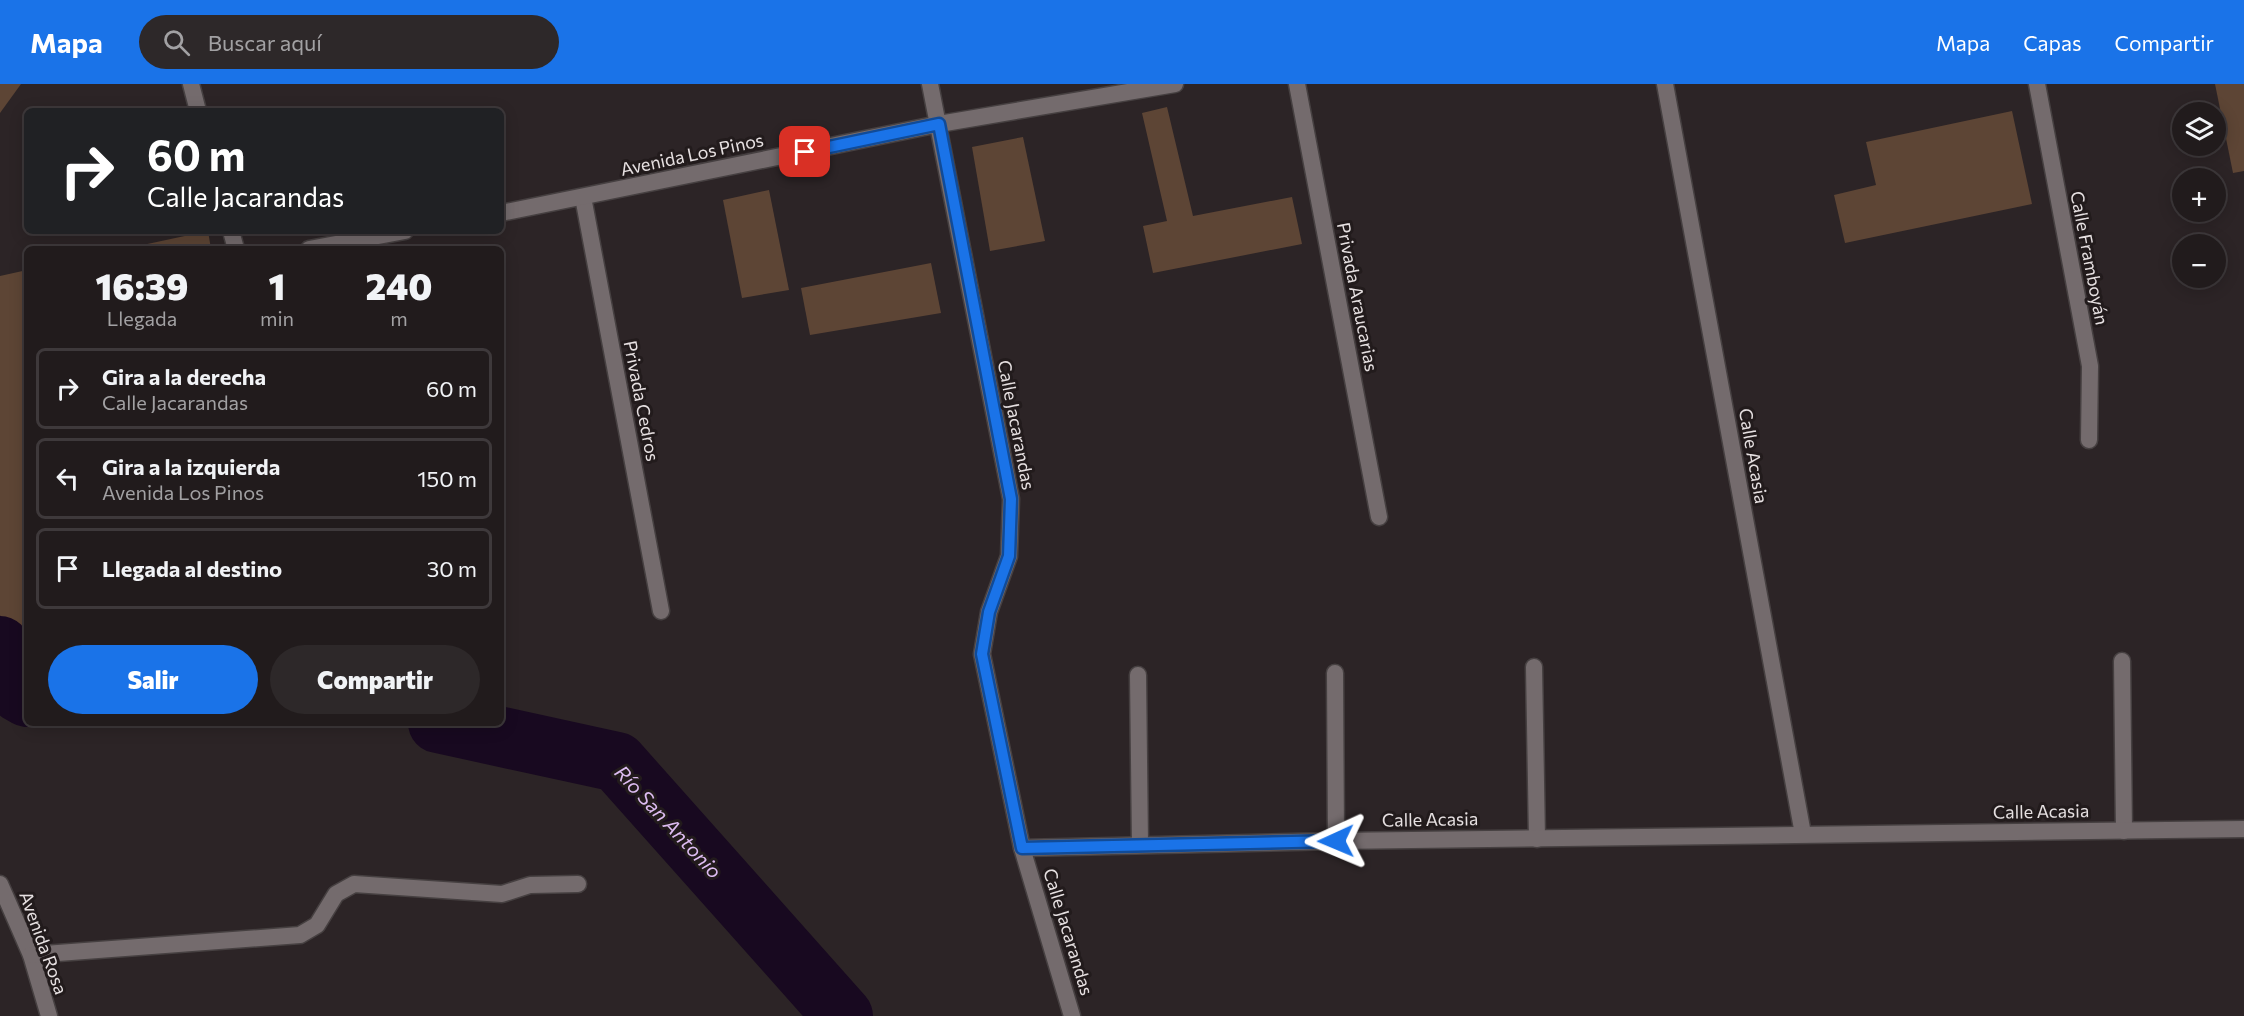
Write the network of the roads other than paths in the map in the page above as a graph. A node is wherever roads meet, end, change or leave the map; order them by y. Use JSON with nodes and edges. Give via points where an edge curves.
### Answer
{"nodes":[{"id":1,"x":191,"y":84,"type":"edge"},
{"id":2,"x":930,"y":84,"type":"edge"},
{"id":3,"x":1175,"y":84,"type":"edge"},
{"id":4,"x":1297,"y":84,"type":"edge"},
{"id":5,"x":1665,"y":84,"type":"edge"},
{"id":6,"x":2037,"y":84,"type":"edge"},
{"id":7,"x":197,"y":108,"type":"edge"},
{"id":8,"x":939,"y":124,"type":"junction"},
{"id":9,"x":583,"y":197,"type":"junction"},
{"id":10,"x":504,"y":212,"type":"edge"},
{"id":11,"x":389,"y":234,"type":"edge"},
{"id":12,"x":325,"y":246,"type":"edge"},
{"id":13,"x":2089,"y":440,"type":"dead end"},
{"id":14,"x":1379,"y":518,"type":"dead end"},
{"id":15,"x":661,"y":611,"type":"dead end"},
{"id":16,"x":2122,"y":661,"type":"dead end"},
{"id":17,"x":1534,"y":667,"type":"dead end"},
{"id":18,"x":1335,"y":673,"type":"dead end"},
{"id":19,"x":1138,"y":675,"type":"dead end"},
{"id":20,"x":2244,"y":829,"type":"edge"},
{"id":21,"x":2124,"y":831,"type":"junction"},
{"id":22,"x":1803,"y":834,"type":"junction"},
{"id":23,"x":1537,"y":839,"type":"junction"},
{"id":24,"x":1336,"y":841,"type":"junction"},
{"id":25,"x":1140,"y":844,"type":"junction"},
{"id":26,"x":1022,"y":848,"type":"junction"},
{"id":27,"x":0,"y":884,"type":"edge"},
{"id":28,"x":578,"y":884,"type":"dead end"},
{"id":29,"x":31,"y":956,"type":"junction"},
{"id":30,"x":49,"y":1016,"type":"edge"},
{"id":31,"x":1072,"y":1016,"type":"edge"}],
"edges":[{"from":1,"to":7,"type":"street"},
{"from":2,"to":8,"type":"street","name":"Calle Jacarandas"},
{"from":3,"to":8,"type":"street","name":"Avenida Los Pinos"},
{"from":4,"to":14,"type":"street","name":"Privada Araucarias"},
{"from":5,"to":22,"type":"street","name":"Calle Acasia"},
{"from":6,"to":13,"type":"street","name":"Calle Framboyán","via":[[2090,366]]},
{"from":8,"to":9,"type":"street","name":"Avenida Los Pinos"},
{"from":8,"to":26,"type":"street","name":"Calle Jacarandas","via":[[1011,499],[1009,556],[989,612],[982,654]]},
{"from":9,"to":10,"type":"street","name":"Avenida Los Pinos"},
{"from":9,"to":15,"type":"street","name":"Privada Cedros"},
{"from":11,"to":12,"type":"street"},
{"from":16,"to":21,"type":"street"},
{"from":17,"to":23,"type":"street"},
{"from":18,"to":24,"type":"street"},
{"from":19,"to":25,"type":"street"},
{"from":20,"to":21,"type":"street","name":"Calle Acasia"},
{"from":21,"to":22,"type":"street","name":"Calle Acasia"},
{"from":22,"to":23,"type":"street","name":"Calle Acasia"},
{"from":23,"to":24,"type":"street","name":"Calle Acasia"},
{"from":24,"to":25,"type":"street","name":"Calle Acasia"},
{"from":25,"to":26,"type":"street","name":"Calle Acasia"},
{"from":26,"to":31,"type":"street","name":"Calle Jacarandas"},
{"from":27,"to":29,"type":"street","name":"Avenida Rosa"},
{"from":28,"to":29,"type":"street","via":[[530,885],[502,894],[354,884],[336,894],[317,925],[300,935]]},
{"from":29,"to":30,"type":"street","name":"Avenida Rosa"}]}
